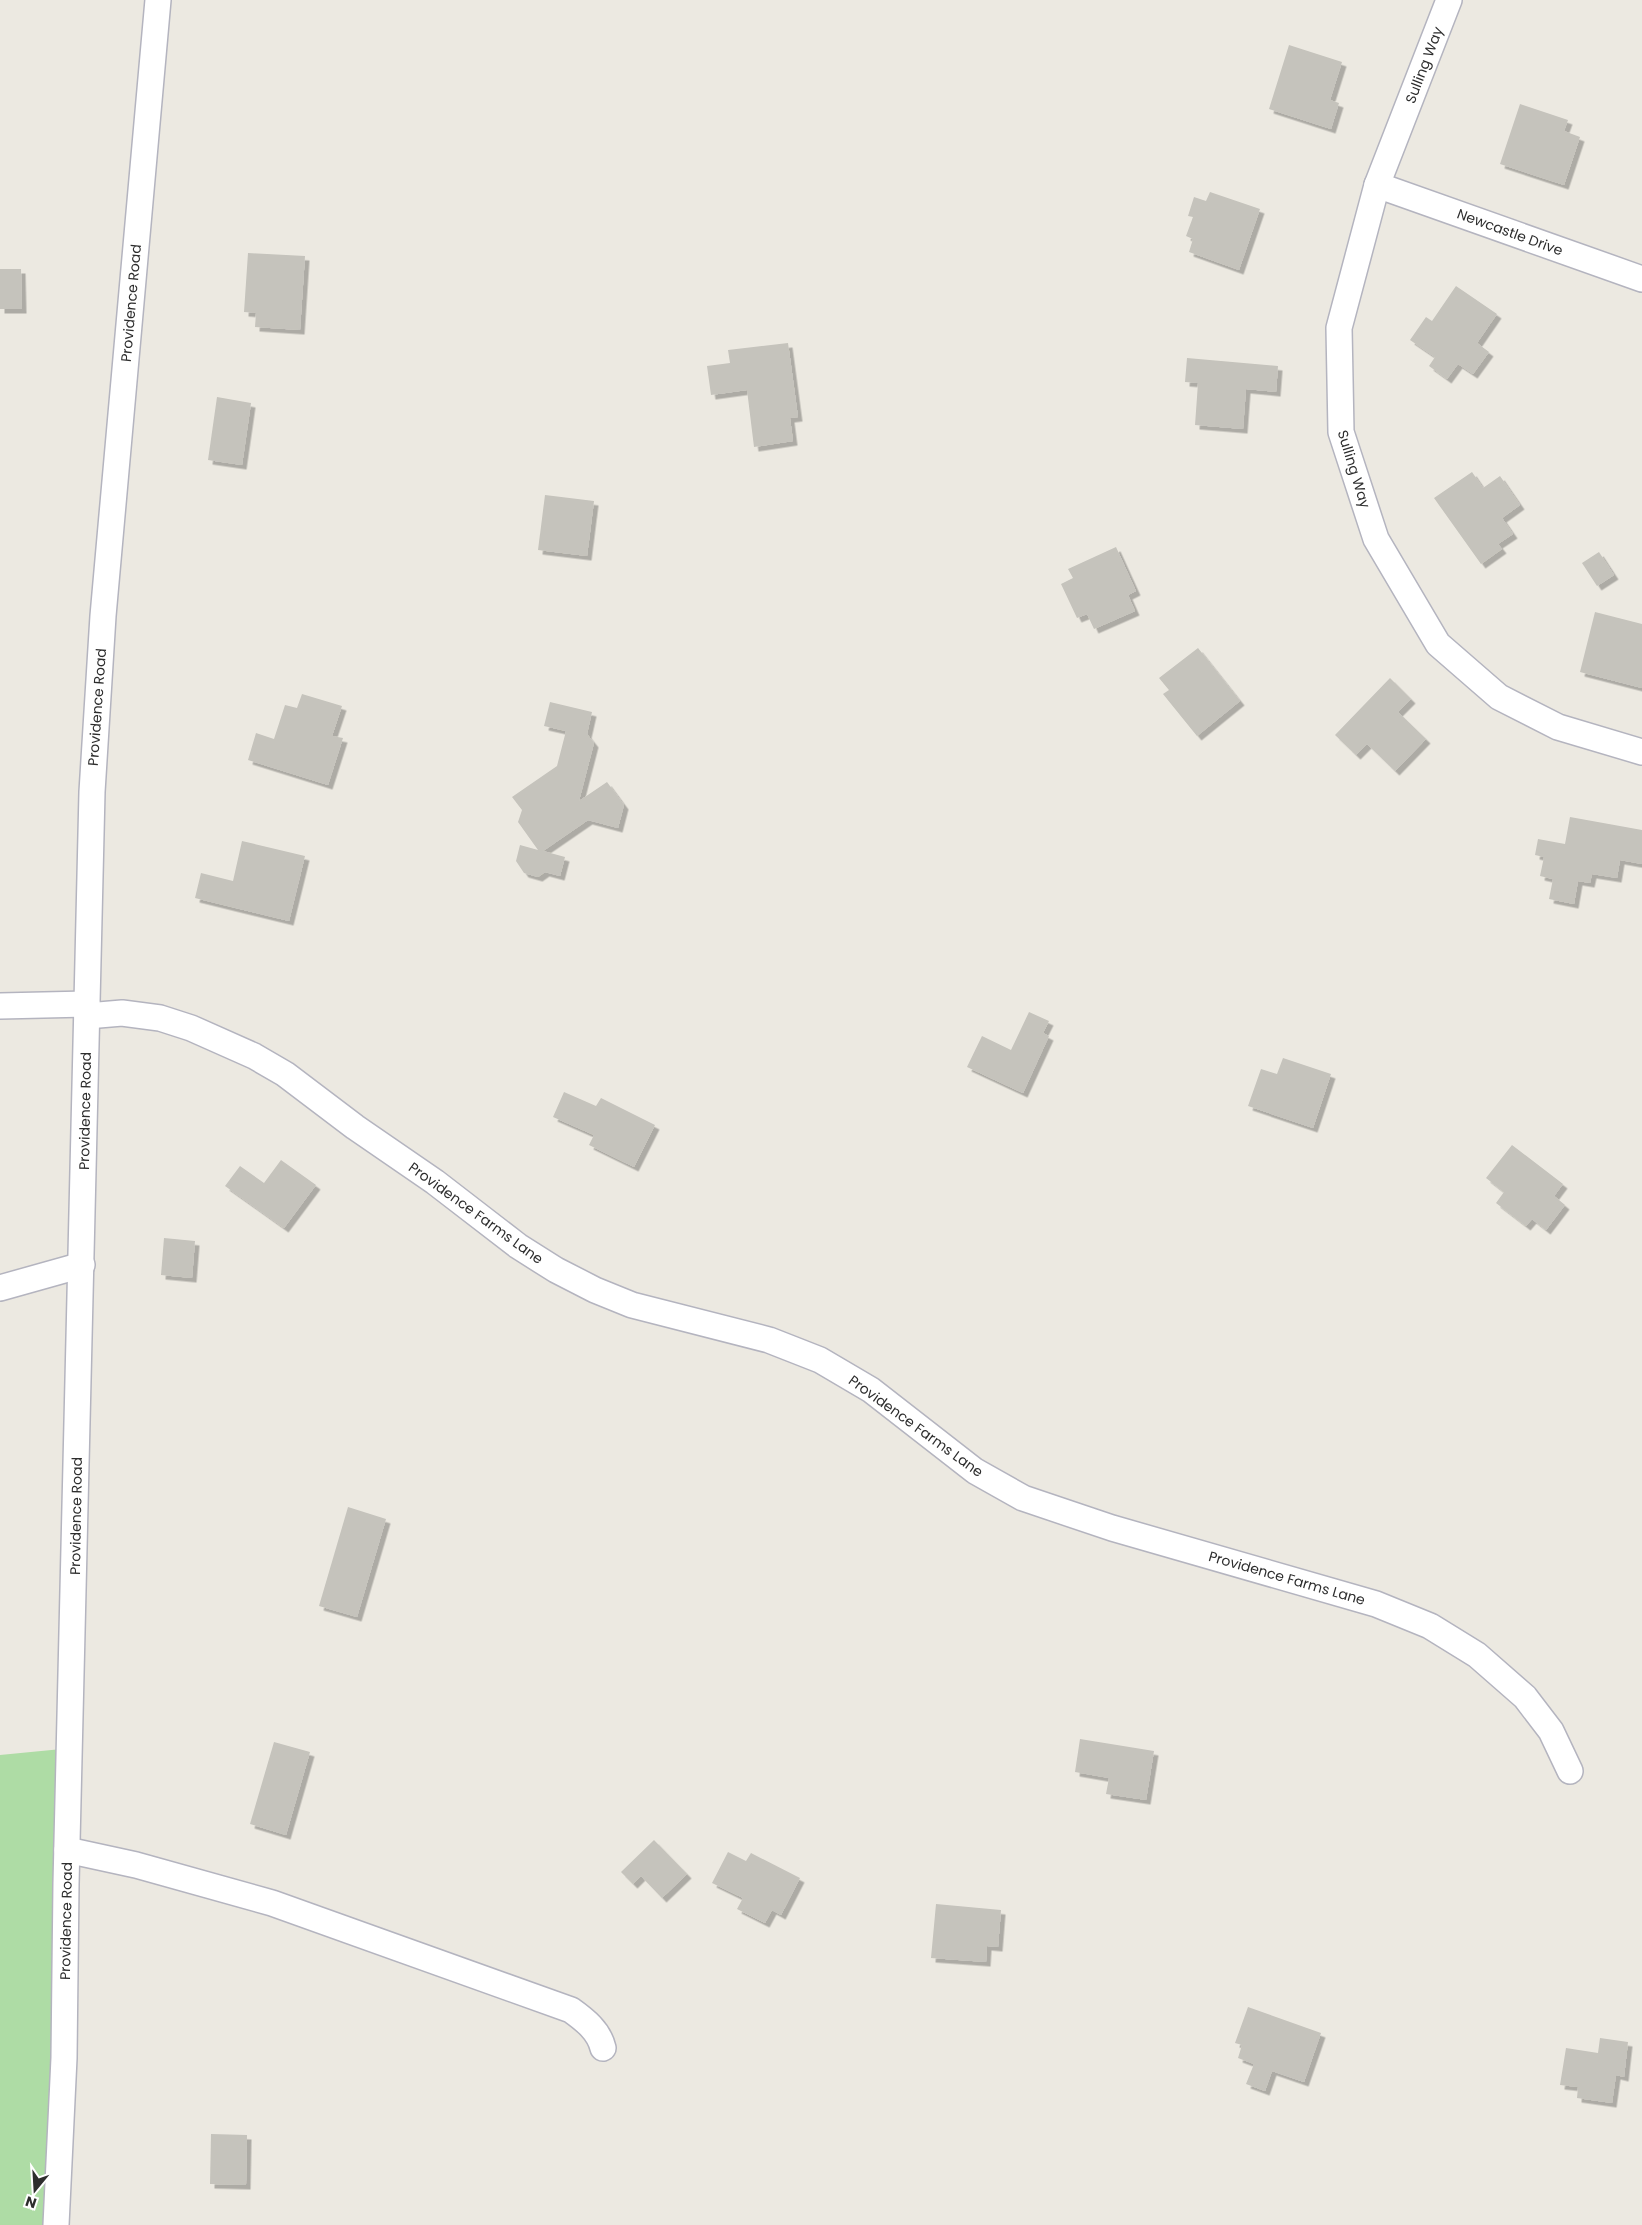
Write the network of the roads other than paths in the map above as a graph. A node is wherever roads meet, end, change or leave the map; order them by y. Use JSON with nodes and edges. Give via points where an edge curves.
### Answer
{"nodes":[{"id":1,"x":158,"y":0,"type":"edge"},
{"id":2,"x":1449,"y":0,"type":"edge"},
{"id":3,"x":1377,"y":185,"type":"junction"},
{"id":4,"x":1642,"y":279,"type":"edge"},
{"id":5,"x":1642,"y":752,"type":"edge"},
{"id":6,"x":0,"y":1006,"type":"edge"},
{"id":7,"x":87,"y":1010,"type":"junction"},
{"id":8,"x":82,"y":1265,"type":"junction"},
{"id":9,"x":0,"y":1288,"type":"edge"},
{"id":10,"x":1570,"y":1771,"type":"dead end"},
{"id":11,"x":68,"y":1850,"type":"junction"},
{"id":12,"x":603,"y":2048,"type":"dead end"},
{"id":13,"x":56,"y":2225,"type":"edge"}],
"edges":[{"from":1,"to":7,"type":"street","name":"Providence Road","via":[[102,624],[92,792]]},
{"from":2,"to":3,"type":"street","name":"Sulling Way"},
{"from":3,"to":4,"type":"street","name":"Newcastle Drive"},
{"from":3,"to":5,"type":"street","name":"Sulling Way","via":[[1339,328],[1341,432],[1376,539],[1438,644],[1499,697],[1558,727]]},
{"from":6,"to":7,"type":"street","name":"Providence Farms Lane"},
{"from":7,"to":8,"type":"street","name":"Providence Road"},
{"from":7,"to":10,"type":"street","name":"Providence Farms Lane","via":[[160,1018],[254,1056],[285,1074],[518,1246],[556,1270],[632,1305],[769,1340],[820,1360],[870,1390],[975,1471],[1023,1498],[1112,1528],[1376,1604],[1430,1626],[1477,1655],[1525,1696],[1551,1731]]},
{"from":8,"to":9,"type":"street"},
{"from":8,"to":11,"type":"street","name":"Providence Road"},
{"from":11,"to":12,"type":"street","via":[[136,1865],[272,1903],[571,2010],[588,2023],[602,2040]]},
{"from":11,"to":13,"type":"street","name":"Providence Road","via":[[64,2058]]}]}
